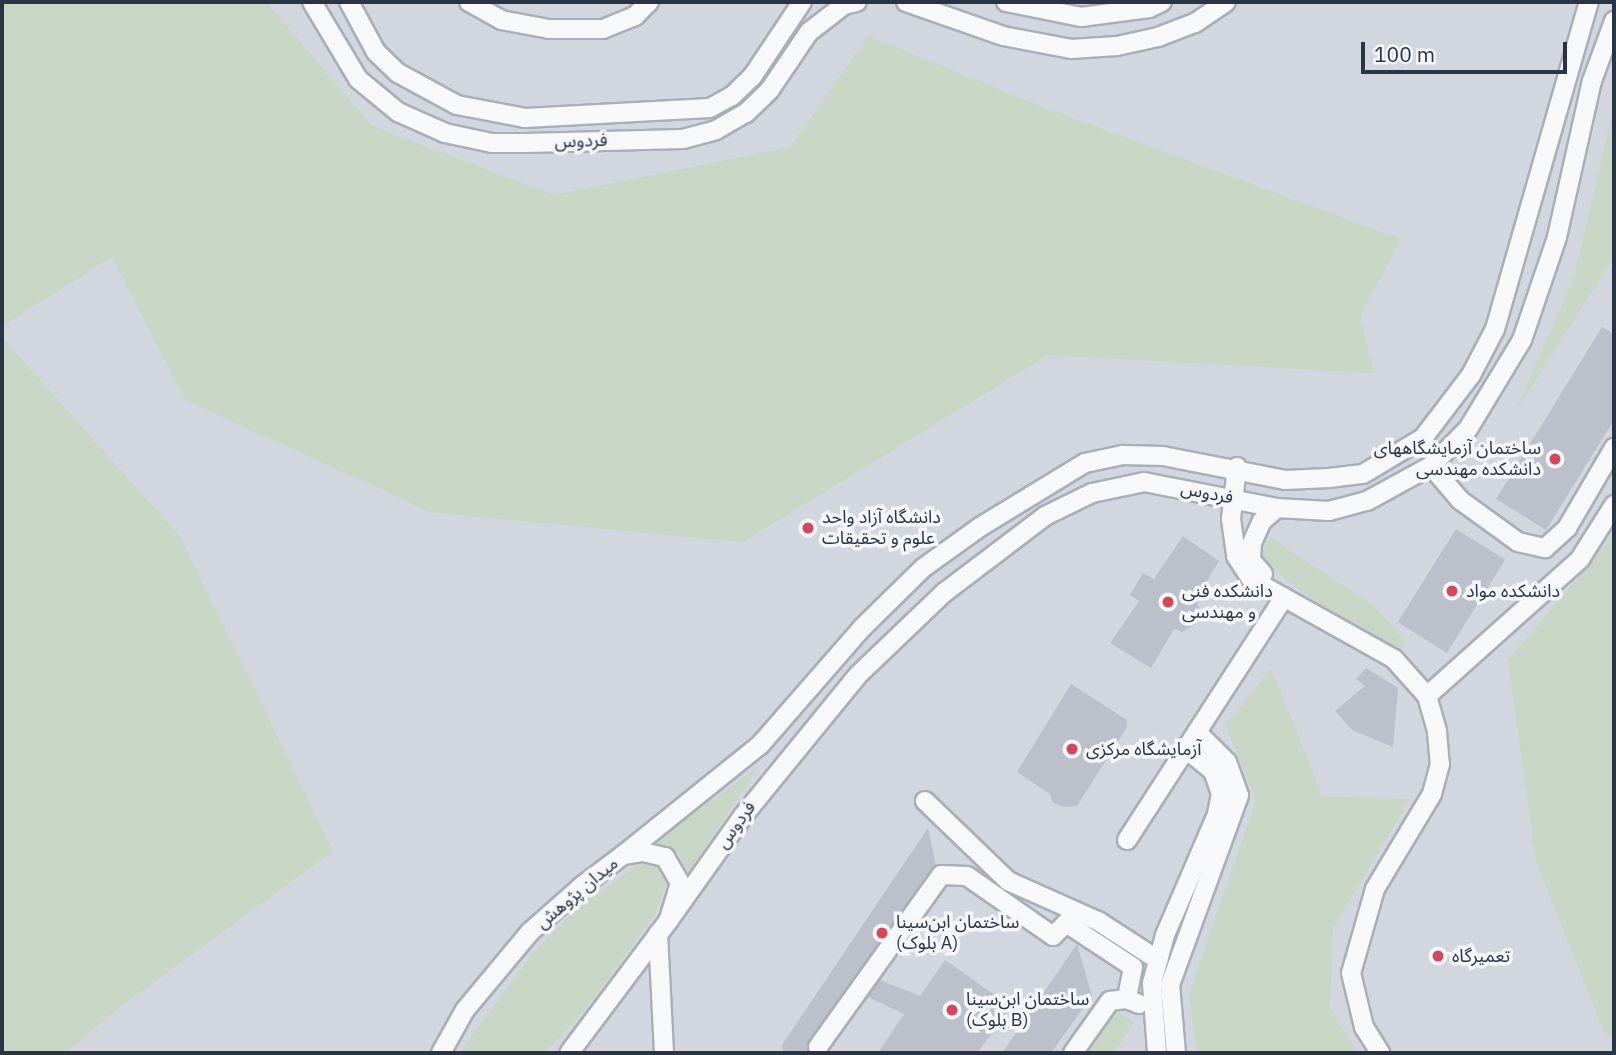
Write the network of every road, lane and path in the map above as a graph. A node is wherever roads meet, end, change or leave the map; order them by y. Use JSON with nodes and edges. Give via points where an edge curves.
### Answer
{"nodes":[{"id":1,"x":312,"y":2,"type":"edge"},
{"id":2,"x":349,"y":2,"type":"edge"},
{"id":3,"x":469,"y":2,"type":"edge"},
{"id":4,"x":649,"y":2,"type":"edge"},
{"id":5,"x":906,"y":2,"type":"edge"},
{"id":6,"x":1006,"y":2,"type":"edge"},
{"id":7,"x":1162,"y":2,"type":"edge"},
{"id":8,"x":1226,"y":2,"type":"edge"},
{"id":9,"x":1589,"y":2,"type":"edge"},
{"id":10,"x":800,"y":3,"type":"edge"},
{"id":11,"x":848,"y":3,"type":"edge"},
{"id":12,"x":1029,"y":6,"type":"edge"},
{"id":13,"x":1614,"y":21,"type":"edge"},
{"id":14,"x":457,"y":105,"type":"junction"},
{"id":15,"x":445,"y":133,"type":"junction"},
{"id":16,"x":1528,"y":228,"type":"junction"},
{"id":17,"x":1557,"y":237,"type":"junction"},
{"id":18,"x":1614,"y":448,"type":"edge"},
{"id":19,"x":1431,"y":466,"type":"junction"},
{"id":20,"x":1237,"y":467,"type":"junction"},
{"id":21,"x":1230,"y":497,"type":"junction"},
{"id":22,"x":1614,"y":505,"type":"edge"},
{"id":23,"x":1277,"y":509,"type":"junction"},
{"id":24,"x":1284,"y":597,"type":"junction"},
{"id":25,"x":1427,"y":695,"type":"junction"},
{"id":26,"x":1197,"y":732,"type":"junction"},
{"id":27,"x":1186,"y":749,"type":"junction"},
{"id":28,"x":925,"y":801,"type":"dead end"},
{"id":29,"x":1127,"y":840,"type":"dead end"},
{"id":30,"x":623,"y":855,"type":"junction"},
{"id":31,"x":1066,"y":915,"type":"junction"},
{"id":32,"x":663,"y":927,"type":"junction"},
{"id":33,"x":1158,"y":960,"type":"junction"},
{"id":34,"x":1128,"y":999,"type":"junction"},
{"id":35,"x":1154,"y":1030,"type":"junction"},
{"id":36,"x":818,"y":1047,"type":"dead end"},
{"id":37,"x":442,"y":1053,"type":"edge"},
{"id":38,"x":569,"y":1053,"type":"edge"},
{"id":39,"x":664,"y":1053,"type":"edge"},
{"id":40,"x":1073,"y":1053,"type":"edge"},
{"id":41,"x":1142,"y":1053,"type":"edge"},
{"id":42,"x":1157,"y":1053,"type":"edge"},
{"id":43,"x":1176,"y":1053,"type":"edge"},
{"id":44,"x":1380,"y":1053,"type":"edge"}],
"edges":[{"from":1,"to":15,"type":"lane","name":"فردوس","via":[[358,79],[398,112]]},
{"from":2,"to":14,"type":"lane","name":"فردوس","via":[[376,52],[398,73]]},
{"from":3,"to":4,"type":"lane","via":[[501,20],[549,29],[603,29],[635,16]]},
{"from":5,"to":8,"type":"lane","via":[[1003,36],[1071,49],[1117,47],[1158,37],[1195,23]]},
{"from":6,"to":12,"type":"lane"},
{"from":7,"to":12,"type":"lane","via":[[1149,8],[1081,17]]},
{"from":9,"to":16,"type":"lane","name":"فردوس","via":[[1564,75]]},
{"from":10,"to":14,"type":"lane","name":"فردوس","via":[[752,77],[732,96],[709,108],[525,118]]},
{"from":11,"to":15,"type":"lane","name":"فردوس","via":[[809,32],[769,91],[746,113],[716,130],[683,139],[526,143],[492,143]]},
{"from":13,"to":17,"type":"lane","name":"فردوس","via":[[1592,80]]},
{"from":14,"to":15,"type":"lane"},
{"from":16,"to":17,"type":"lane"},
{"from":16,"to":20,"type":"lane","name":"فردوس","via":[[1495,330],[1465,384],[1423,438],[1363,474],[1285,480]]},
{"from":17,"to":19,"type":"lane","name":"فردوس","via":[[1522,340],[1468,429]]},
{"from":18,"to":19,"type":"lane","via":[[1567,528],[1545,548],[1518,542],[1460,500]]},
{"from":19,"to":23,"type":"lane","name":"فردوس","via":[[1367,501],[1329,511]]},
{"from":20,"to":21,"type":"lane"},
{"from":20,"to":30,"type":"lane","name":"فردوس","via":[[1123,455],[1085,463],[1035,491],[923,568],[863,627],[760,746]]},
{"from":21,"to":23,"type":"lane","name":"فردوس"},
{"from":21,"to":24,"type":"lane","via":[[1236,556],[1251,579]]},
{"from":21,"to":32,"type":"lane","name":"فردوس","via":[[1144,482],[1120,484],[1045,516],[998,548],[858,675],[750,806]]},
{"from":22,"to":25,"type":"lane","via":[[1580,559]]},
{"from":23,"to":24,"type":"lane","via":[[1262,521],[1251,560]]},
{"from":24,"to":25,"type":"lane","via":[[1394,659]]},
{"from":24,"to":26,"type":"lane"},
{"from":25,"to":44,"type":"lane","via":[[1440,764],[1432,794],[1375,889],[1351,973],[1364,1027]]},
{"from":26,"to":27,"type":"lane"},
{"from":26,"to":43,"type":"lane","via":[[1227,762],[1239,795],[1170,985]]},
{"from":27,"to":29,"type":"lane"},
{"from":27,"to":33,"type":"lane","via":[[1213,771],[1221,794]]},
{"from":28,"to":31,"type":"lane","via":[[1008,881]]},
{"from":30,"to":32,"type":"lane","name":"میدان پژوهش","via":[[656,853],[674,868],[680,883]]},
{"from":30,"to":37,"type":"lane","name":"میدان پژوهش","via":[[530,932],[465,1010]]},
{"from":31,"to":33,"type":"lane","via":[[1098,921]]},
{"from":31,"to":34,"type":"lane","via":[[1133,967]]},
{"from":31,"to":36,"type":"lane","via":[[1052,936],[967,876],[941,875]]},
{"from":32,"to":38,"type":"lane","name":"میدان پژوهش"},
{"from":32,"to":39,"type":"lane"},
{"from":33,"to":35,"type":"lane","via":[[1152,984]]},
{"from":34,"to":35,"type":"lane","via":[[1143,1006]]},
{"from":34,"to":40,"type":"lane","via":[[1110,1001]]},
{"from":35,"to":41,"type":"lane"},
{"from":35,"to":42,"type":"lane"}]}
